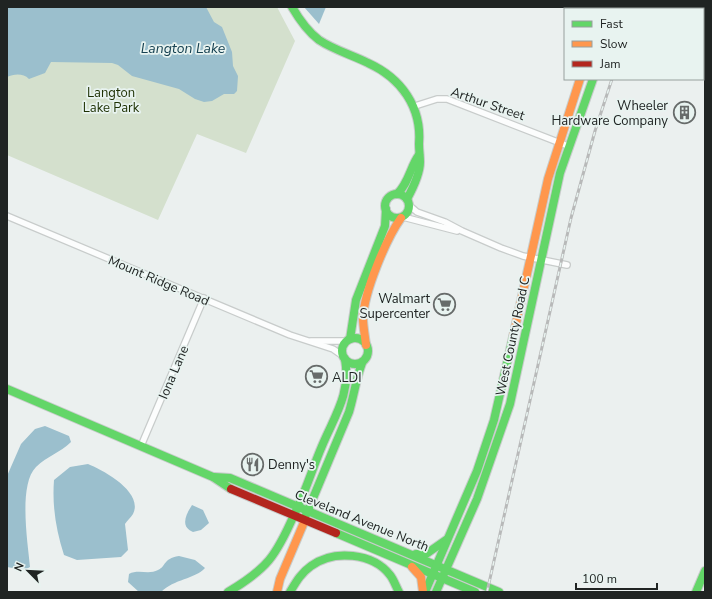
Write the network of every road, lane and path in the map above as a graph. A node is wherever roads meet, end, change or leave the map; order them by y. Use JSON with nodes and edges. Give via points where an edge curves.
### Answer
{"nodes":[{"id":1,"x":292,"y":7,"type":"edge"},
{"id":2,"x":580,"y":80,"type":"edge"},
{"id":3,"x":593,"y":80,"type":"edge"},
{"id":4,"x":415,"y":106,"type":"junction"},
{"id":5,"x":560,"y":142,"type":"junction"},
{"id":6,"x":568,"y":146,"type":"junction"},
{"id":7,"x":418,"y":155,"type":"junction"},
{"id":8,"x":397,"y":194,"type":"junction"},
{"id":9,"x":408,"y":202,"type":"junction"},
{"id":10,"x":386,"y":209,"type":"junction"},
{"id":11,"x":7,"y":216,"type":"edge"},
{"id":12,"x":402,"y":218,"type":"junction"},
{"id":13,"x":462,"y":231,"type":"junction"},
{"id":14,"x":531,"y":258,"type":"junction"},
{"id":15,"x":541,"y":260,"type":"junction"},
{"id":16,"x":567,"y":265,"type":"dead end"},
{"id":17,"x":204,"y":298,"type":"junction"},
{"id":18,"x":348,"y":340,"type":"junction"},
{"id":19,"x":311,"y":341,"type":"junction"},
{"id":20,"x":366,"y":345,"type":"junction"},
{"id":21,"x":344,"y":358,"type":"junction"},
{"id":22,"x":362,"y":362,"type":"junction"},
{"id":23,"x":7,"y":390,"type":"edge"},
{"id":24,"x":141,"y":446,"type":"junction"},
{"id":25,"x":213,"y":477,"type":"junction"},
{"id":26,"x":298,"y":507,"type":"junction"},
{"id":27,"x":308,"y":511,"type":"junction"},
{"id":28,"x":294,"y":515,"type":"junction"},
{"id":29,"x":305,"y":520,"type":"junction"},
{"id":30,"x":449,"y":536,"type":"junction"},
{"id":31,"x":408,"y":552,"type":"junction"},
{"id":32,"x":402,"y":560,"type":"junction"},
{"id":33,"x":438,"y":564,"type":"junction"},
{"id":34,"x":446,"y":569,"type":"junction"},
{"id":35,"x":705,"y":571,"type":"edge"},
{"id":36,"x":433,"y":574,"type":"junction"},
{"id":37,"x":443,"y":578,"type":"junction"},
{"id":38,"x":228,"y":592,"type":"edge"},
{"id":39,"x":278,"y":592,"type":"edge"},
{"id":40,"x":290,"y":592,"type":"edge"},
{"id":41,"x":399,"y":592,"type":"edge"},
{"id":42,"x":424,"y":592,"type":"edge"},
{"id":43,"x":436,"y":592,"type":"edge"},
{"id":44,"x":475,"y":592,"type":"edge"},
{"id":45,"x":499,"y":592,"type":"edge"},
{"id":46,"x":696,"y":592,"type":"edge"}],
"edges":[{"from":1,"to":4,"type":"main road","via":[[314,36],[331,47],[370,63],[390,75],[400,84]]},
{"from":2,"to":5,"type":"main road","name":"West County Road C","via":[[566,116]]},
{"from":3,"to":6,"type":"main road","name":"West County Road C"},
{"from":4,"to":5,"type":"street","name":"Arthur Street","via":[[437,99],[447,99]]},
{"from":4,"to":7,"type":"main road","via":[[420,135]]},
{"from":5,"to":6,"type":"street","name":"Arthur Street"},
{"from":5,"to":14,"type":"main road","name":"West County Road C","via":[[548,179]]},
{"from":6,"to":15,"type":"main road","name":"West County Road C"},
{"from":7,"to":8,"type":"main road","via":[[413,162],[408,182]]},
{"from":7,"to":9,"type":"main road","via":[[420,163]]},
{"from":8,"to":9,"type":"main road"},
{"from":8,"to":10,"type":"main road","via":[[388,199]]},
{"from":9,"to":12,"type":"main road","via":[[408,213]]},
{"from":9,"to":13,"type":"street","via":[[417,212]]},
{"from":10,"to":12,"type":"main road","via":[[390,216]]},
{"from":10,"to":18,"type":"main road","via":[[385,226],[356,300],[354,324]]},
{"from":11,"to":17,"type":"street","name":"Mount Ridge Road"},
{"from":12,"to":13,"type":"street"},
{"from":12,"to":20,"type":"main road","via":[[393,229],[366,296],[363,318]]},
{"from":13,"to":14,"type":"street"},
{"from":14,"to":15,"type":"street"},
{"from":14,"to":30,"type":"main road","name":"West County Road C","via":[[494,420],[477,471]]},
{"from":15,"to":16,"type":"street"},
{"from":15,"to":34,"type":"main road","name":"West County Road C","via":[[500,439],[476,503]]},
{"from":17,"to":19,"type":"street","name":"Mount Ridge Road","via":[[290,335]]},
{"from":17,"to":24,"type":"street","name":"Iona Lane"},
{"from":18,"to":19,"type":"street","name":"Mount Ridge Road"},
{"from":18,"to":20,"type":"main road","via":[[359,339]]},
{"from":18,"to":21,"type":"main road","via":[[342,347]]},
{"from":19,"to":21,"type":"street","name":"Mount Ridge Road","via":[[333,349]]},
{"from":20,"to":22,"type":"main road","via":[[367,355]]},
{"from":21,"to":22,"type":"main road","via":[[353,364]]},
{"from":21,"to":26,"type":"main road","via":[[347,381],[342,403]]},
{"from":22,"to":27,"type":"main road","via":[[349,412]]},
{"from":23,"to":24,"type":"main road","name":"Cleveland Avenue North"},
{"from":24,"to":25,"type":"main road","name":"Cleveland Avenue North"},
{"from":25,"to":26,"type":"main road","name":"Cleveland Avenue North","via":[[230,478]]},
{"from":25,"to":28,"type":"main road","name":"Cleveland Avenue North"},
{"from":26,"to":27,"type":"main road","name":"Cleveland Avenue North"},
{"from":26,"to":28,"type":"main road"},
{"from":27,"to":29,"type":"main road"},
{"from":27,"to":31,"type":"main road","name":"Cleveland Avenue North"},
{"from":28,"to":29,"type":"main road","name":"Cleveland Avenue North"},
{"from":28,"to":38,"type":"main road","via":[[270,560],[253,577]]},
{"from":29,"to":32,"type":"main road","name":"Cleveland Avenue North"},
{"from":29,"to":39,"type":"main road","via":[[280,579]]},
{"from":30,"to":31,"type":"main road","via":[[426,554]]},
{"from":30,"to":33,"type":"main road","name":"West County Road C"},
{"from":31,"to":33,"type":"main road","name":"Cleveland Avenue North"},
{"from":32,"to":36,"type":"main road","name":"Cleveland Avenue North"},
{"from":32,"to":42,"type":"main road","via":[[413,567],[421,577]]},
{"from":33,"to":34,"type":"main road","name":"Cleveland Avenue North"},
{"from":33,"to":36,"type":"main road","name":"West County Road C"},
{"from":34,"to":37,"type":"main road","name":"West County Road C"},
{"from":34,"to":45,"type":"main road","name":"Cleveland Avenue North"},
{"from":35,"to":46,"type":"main road"},
{"from":36,"to":37,"type":"main road","name":"Cleveland Avenue North"},
{"from":36,"to":42,"type":"main road","name":"West County Road C"},
{"from":37,"to":43,"type":"main road","name":"West County Road C"},
{"from":37,"to":44,"type":"main road","name":"Cleveland Avenue North"},
{"from":40,"to":41,"type":"main road","via":[[299,575],[312,564],[327,557],[344,554],[362,557],[377,564],[390,576]]}]}
